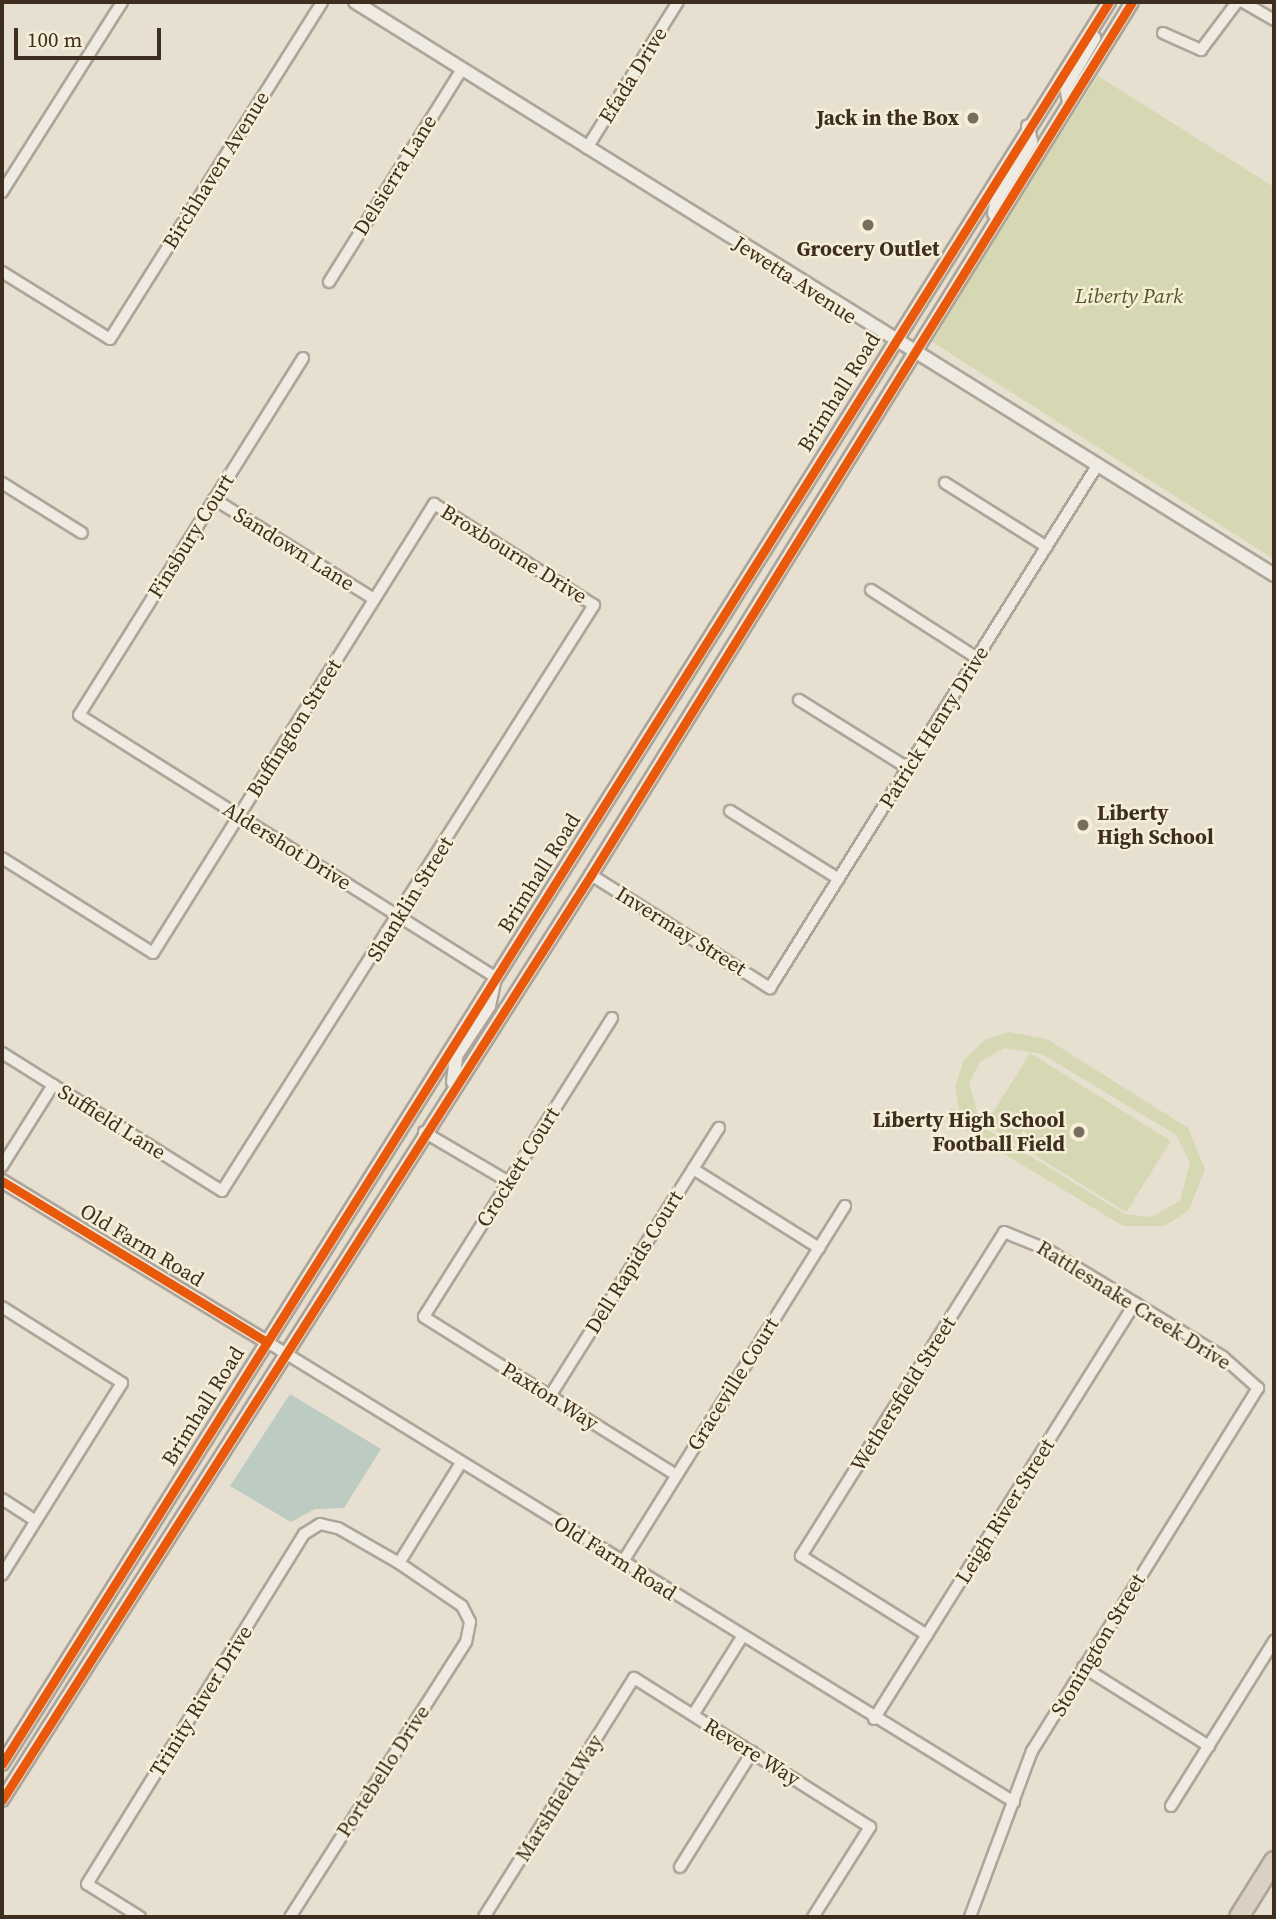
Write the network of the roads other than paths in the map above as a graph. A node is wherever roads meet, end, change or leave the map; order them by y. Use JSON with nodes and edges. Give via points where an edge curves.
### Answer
{"nodes":[{"id":1,"x":122,"y":2,"type":"edge"},
{"id":2,"x":322,"y":2,"type":"edge"},
{"id":3,"x":355,"y":2,"type":"edge"},
{"id":4,"x":678,"y":2,"type":"edge"},
{"id":5,"x":1109,"y":2,"type":"edge"},
{"id":6,"x":1132,"y":2,"type":"edge"},
{"id":7,"x":1237,"y":2,"type":"edge"},
{"id":8,"x":1243,"y":2,"type":"edge"},
{"id":9,"x":1100,"y":15,"type":"junction"},
{"id":10,"x":1274,"y":20,"type":"edge"},
{"id":11,"x":1163,"y":33,"type":"dead end"},
{"id":12,"x":462,"y":69,"type":"junction"},
{"id":13,"x":1069,"y":102,"type":"junction"},
{"id":14,"x":1028,"y":126,"type":"junction"},
{"id":15,"x":587,"y":148,"type":"junction"},
{"id":16,"x":2,"y":192,"type":"edge"},
{"id":17,"x":993,"y":222,"type":"junction"},
{"id":18,"x":2,"y":272,"type":"edge"},
{"id":19,"x":329,"y":282,"type":"dead end"},
{"id":20,"x":891,"y":341,"type":"junction"},
{"id":21,"x":914,"y":353,"type":"junction"},
{"id":22,"x":303,"y":358,"type":"dead end"},
{"id":23,"x":1097,"y":466,"type":"junction"},
{"id":24,"x":944,"y":482,"type":"dead end"},
{"id":25,"x":2,"y":483,"type":"edge"},
{"id":26,"x":214,"y":499,"type":"junction"},
{"id":27,"x":434,"y":504,"type":"joint"},
{"id":28,"x":82,"y":533,"type":"dead end"},
{"id":29,"x":1047,"y":547,"type":"junction"},
{"id":30,"x":1274,"y":575,"type":"edge"},
{"id":31,"x":870,"y":590,"type":"dead end"},
{"id":32,"x":374,"y":599,"type":"junction"},
{"id":33,"x":594,"y":605,"type":"joint"},
{"id":34,"x":978,"y":658,"type":"junction"},
{"id":35,"x":799,"y":700,"type":"dead end"},
{"id":36,"x":79,"y":715,"type":"joint"},
{"id":37,"x":908,"y":768,"type":"junction"},
{"id":38,"x":730,"y":811,"type":"dead end"},
{"id":39,"x":239,"y":816,"type":"junction"},
{"id":40,"x":2,"y":858,"type":"edge"},
{"id":41,"x":591,"y":875,"type":"junction"},
{"id":42,"x":839,"y":879,"type":"junction"},
{"id":43,"x":399,"y":916,"type":"junction"},
{"id":44,"x":495,"y":976,"type":"junction"},
{"id":45,"x":770,"y":988,"type":"joint"},
{"id":46,"x":612,"y":1018,"type":"dead end"},
{"id":47,"x":2,"y":1053,"type":"edge"},
{"id":48,"x":53,"y":1085,"type":"junction"},
{"id":49,"x":453,"y":1086,"type":"junction"},
{"id":50,"x":719,"y":1128,"type":"dead end"},
{"id":51,"x":424,"y":1132,"type":"junction"},
{"id":52,"x":2,"y":1166,"type":"edge"},
{"id":53,"x":693,"y":1169,"type":"junction"},
{"id":54,"x":2,"y":1181,"type":"edge"},
{"id":55,"x":509,"y":1182,"type":"junction"},
{"id":56,"x":222,"y":1191,"type":"joint"},
{"id":57,"x":845,"y":1206,"type":"dead end"},
{"id":58,"x":1004,"y":1232,"type":"joint"},
{"id":59,"x":819,"y":1248,"type":"junction"},
{"id":60,"x":1135,"y":1303,"type":"junction"},
{"id":61,"x":2,"y":1307,"type":"edge"},
{"id":62,"x":424,"y":1317,"type":"joint"},
{"id":63,"x":264,"y":1340,"type":"junction"},
{"id":64,"x":286,"y":1354,"type":"junction"},
{"id":65,"x":1258,"y":1388,"type":"joint"},
{"id":66,"x":550,"y":1396,"type":"junction"},
{"id":67,"x":461,"y":1463,"type":"junction"},
{"id":68,"x":676,"y":1475,"type":"junction"},
{"id":69,"x":2,"y":1499,"type":"edge"},
{"id":70,"x":36,"y":1521,"type":"junction"},
{"id":71,"x":399,"y":1563,"type":"junction"},
{"id":72,"x":622,"y":1563,"type":"junction"},
{"id":73,"x":2,"y":1575,"type":"edge"},
{"id":74,"x":927,"y":1635,"type":"junction"},
{"id":75,"x":742,"y":1637,"type":"junction"},
{"id":76,"x":1274,"y":1642,"type":"edge"},
{"id":77,"x":1083,"y":1667,"type":"junction"},
{"id":78,"x":634,"y":1678,"type":"joint"},
{"id":79,"x":693,"y":1715,"type":"junction"},
{"id":80,"x":874,"y":1720,"type":"junction"},
{"id":81,"x":1209,"y":1746,"type":"junction"},
{"id":82,"x":752,"y":1752,"type":"junction"},
{"id":83,"x":2,"y":1764,"type":"edge"},
{"id":84,"x":2,"y":1800,"type":"edge"},
{"id":85,"x":1014,"y":1802,"type":"junction"},
{"id":86,"x":1171,"y":1806,"type":"dead end"},
{"id":87,"x":1274,"y":1861,"type":"edge"},
{"id":88,"x":680,"y":1867,"type":"dead end"},
{"id":89,"x":140,"y":1917,"type":"edge"},
{"id":90,"x":290,"y":1917,"type":"edge"},
{"id":91,"x":484,"y":1917,"type":"edge"},
{"id":92,"x":813,"y":1917,"type":"edge"},
{"id":93,"x":970,"y":1917,"type":"edge"},
{"id":94,"x":1239,"y":1917,"type":"edge"}],
"edges":[{"from":1,"to":16,"type":"street"},
{"from":2,"to":18,"type":"street","name":"Birchhaven Avenue","via":[[110,339]]},
{"from":3,"to":12,"type":"street","name":"Jewetta Avenue"},
{"from":4,"to":15,"type":"street","name":"Efada Drive"},
{"from":5,"to":9,"type":"street","name":"Brimhall Road"},
{"from":6,"to":13,"type":"street","name":"Brimhall Road"},
{"from":7,"to":11,"type":"street","via":[[1201,50]]},
{"from":8,"to":10,"type":"street"},
{"from":9,"to":13,"type":"street","via":[[1098,32],[1066,86]]},
{"from":9,"to":14,"type":"street","name":"Brimhall Road"},
{"from":12,"to":15,"type":"street","name":"Jewetta Avenue"},
{"from":12,"to":19,"type":"street","name":"Delsierra Lane"},
{"from":13,"to":17,"type":"street","name":"Brimhall Road"},
{"from":14,"to":17,"type":"street","via":[[1031,142],[997,198]]},
{"from":14,"to":20,"type":"street","name":"Brimhall Road"},
{"from":15,"to":20,"type":"street","name":"Jewetta Avenue"},
{"from":17,"to":21,"type":"street","name":"Brimhall Road"},
{"from":20,"to":21,"type":"street","name":"Jewetta Avenue"},
{"from":20,"to":44,"type":"street","name":"Brimhall Road"},
{"from":21,"to":23,"type":"street","name":"Jewetta Avenue"},
{"from":21,"to":41,"type":"street","name":"Brimhall Road"},
{"from":22,"to":26,"type":"street","name":"Finsbury Court"},
{"from":23,"to":29,"type":"street","name":"Patrick Henry Drive"},
{"from":23,"to":30,"type":"street","name":"Jewetta Avenue"},
{"from":24,"to":29,"type":"street"},
{"from":25,"to":28,"type":"street"},
{"from":26,"to":32,"type":"street","name":"Sandown Lane"},
{"from":26,"to":36,"type":"street","name":"Finsbury Court"},
{"from":27,"to":32,"type":"street","name":"Buffington Street"},
{"from":27,"to":33,"type":"street","name":"Broxbourne Drive"},
{"from":29,"to":34,"type":"street","name":"Patrick Henry Drive"},
{"from":31,"to":34,"type":"street"},
{"from":32,"to":39,"type":"street","name":"Buffington Street"},
{"from":33,"to":43,"type":"street","name":"Shanklin Street"},
{"from":34,"to":37,"type":"street","name":"Patrick Henry Drive"},
{"from":35,"to":37,"type":"street"},
{"from":36,"to":39,"type":"street","name":"Aldershot Drive"},
{"from":37,"to":42,"type":"street","name":"Patrick Henry Drive"},
{"from":38,"to":42,"type":"street"},
{"from":39,"to":40,"type":"street","name":"Buffington Street","via":[[153,953]]},
{"from":39,"to":43,"type":"street","name":"Aldershot Drive"},
{"from":41,"to":45,"type":"street","name":"Invermay Street"},
{"from":41,"to":49,"type":"street","name":"Brimhall Road"},
{"from":42,"to":45,"type":"street","name":"Patrick Henry Drive"},
{"from":43,"to":44,"type":"street","name":"Aldershot Drive"},
{"from":43,"to":56,"type":"street","name":"Shanklin Street"},
{"from":44,"to":49,"type":"street","via":[[488,1006],[456,1056]]},
{"from":44,"to":63,"type":"street","name":"Brimhall Road"},
{"from":46,"to":55,"type":"street","name":"Crockett Court"},
{"from":47,"to":48,"type":"street","name":"Suffield Lane"},
{"from":48,"to":52,"type":"street"},
{"from":48,"to":56,"type":"street","name":"Suffield Lane"},
{"from":49,"to":51,"type":"street","name":"Brimhall Road"},
{"from":50,"to":53,"type":"street","name":"Dell Rapids Court"},
{"from":51,"to":55,"type":"street"},
{"from":51,"to":64,"type":"street","name":"Brimhall Road"},
{"from":53,"to":59,"type":"street"},
{"from":53,"to":66,"type":"street","name":"Dell Rapids Court"},
{"from":54,"to":63,"type":"street","name":"Old Farm Road"},
{"from":55,"to":62,"type":"street","name":"Crockett Court"},
{"from":57,"to":59,"type":"street","name":"Graceville Court"},
{"from":58,"to":60,"type":"street","name":"Rattlesnake Creek Drive","via":[[1048,1250]]},
{"from":58,"to":74,"type":"street","name":"Wethersfield Street","via":[[801,1556]]},
{"from":59,"to":68,"type":"street","name":"Graceville Court"},
{"from":60,"to":65,"type":"street","name":"Rattlesnake Creek Drive","via":[[1223,1357]]},
{"from":60,"to":74,"type":"street","name":"Leigh River Street"},
{"from":61,"to":70,"type":"street","via":[[122,1383]]},
{"from":62,"to":66,"type":"street","name":"Paxton Way"},
{"from":63,"to":64,"type":"street","name":"Old Farm Road"},
{"from":63,"to":83,"type":"street","name":"Brimhall Road"},
{"from":64,"to":67,"type":"street","name":"Old Farm Road"},
{"from":64,"to":84,"type":"street","name":"Brimhall Road"},
{"from":65,"to":77,"type":"street","name":"Stonington Street"},
{"from":66,"to":68,"type":"street","name":"Paxton Way"},
{"from":67,"to":71,"type":"street"},
{"from":67,"to":72,"type":"street","name":"Old Farm Road"},
{"from":68,"to":72,"type":"street","name":"Graceville Court"},
{"from":69,"to":70,"type":"street"},
{"from":70,"to":73,"type":"street"},
{"from":71,"to":89,"type":"street","name":"Trinity River Drive","via":[[338,1528],[320,1524],[304,1534],[87,1884]]},
{"from":71,"to":90,"type":"street","name":"Portebello Drive","via":[[462,1606],[470,1622],[466,1642]]},
{"from":72,"to":75,"type":"street","name":"Old Farm Road"},
{"from":74,"to":80,"type":"street","name":"Leigh River Street"},
{"from":75,"to":79,"type":"street"},
{"from":75,"to":80,"type":"street","name":"Old Farm Road"},
{"from":76,"to":81,"type":"street"},
{"from":77,"to":81,"type":"street"},
{"from":77,"to":85,"type":"street","name":"Stonington Street","via":[[1032,1751]]},
{"from":78,"to":79,"type":"street","name":"Revere Way"},
{"from":78,"to":91,"type":"street","name":"Marshfield Way"},
{"from":79,"to":82,"type":"street","name":"Revere Way"},
{"from":80,"to":85,"type":"street","name":"Old Farm Road"},
{"from":81,"to":86,"type":"street"},
{"from":82,"to":88,"type":"street"},
{"from":82,"to":92,"type":"street","name":"Revere Way","via":[[870,1827]]},
{"from":85,"to":93,"type":"street","name":"Stonington Street"},
{"from":87,"to":94,"type":"highway"}]}
